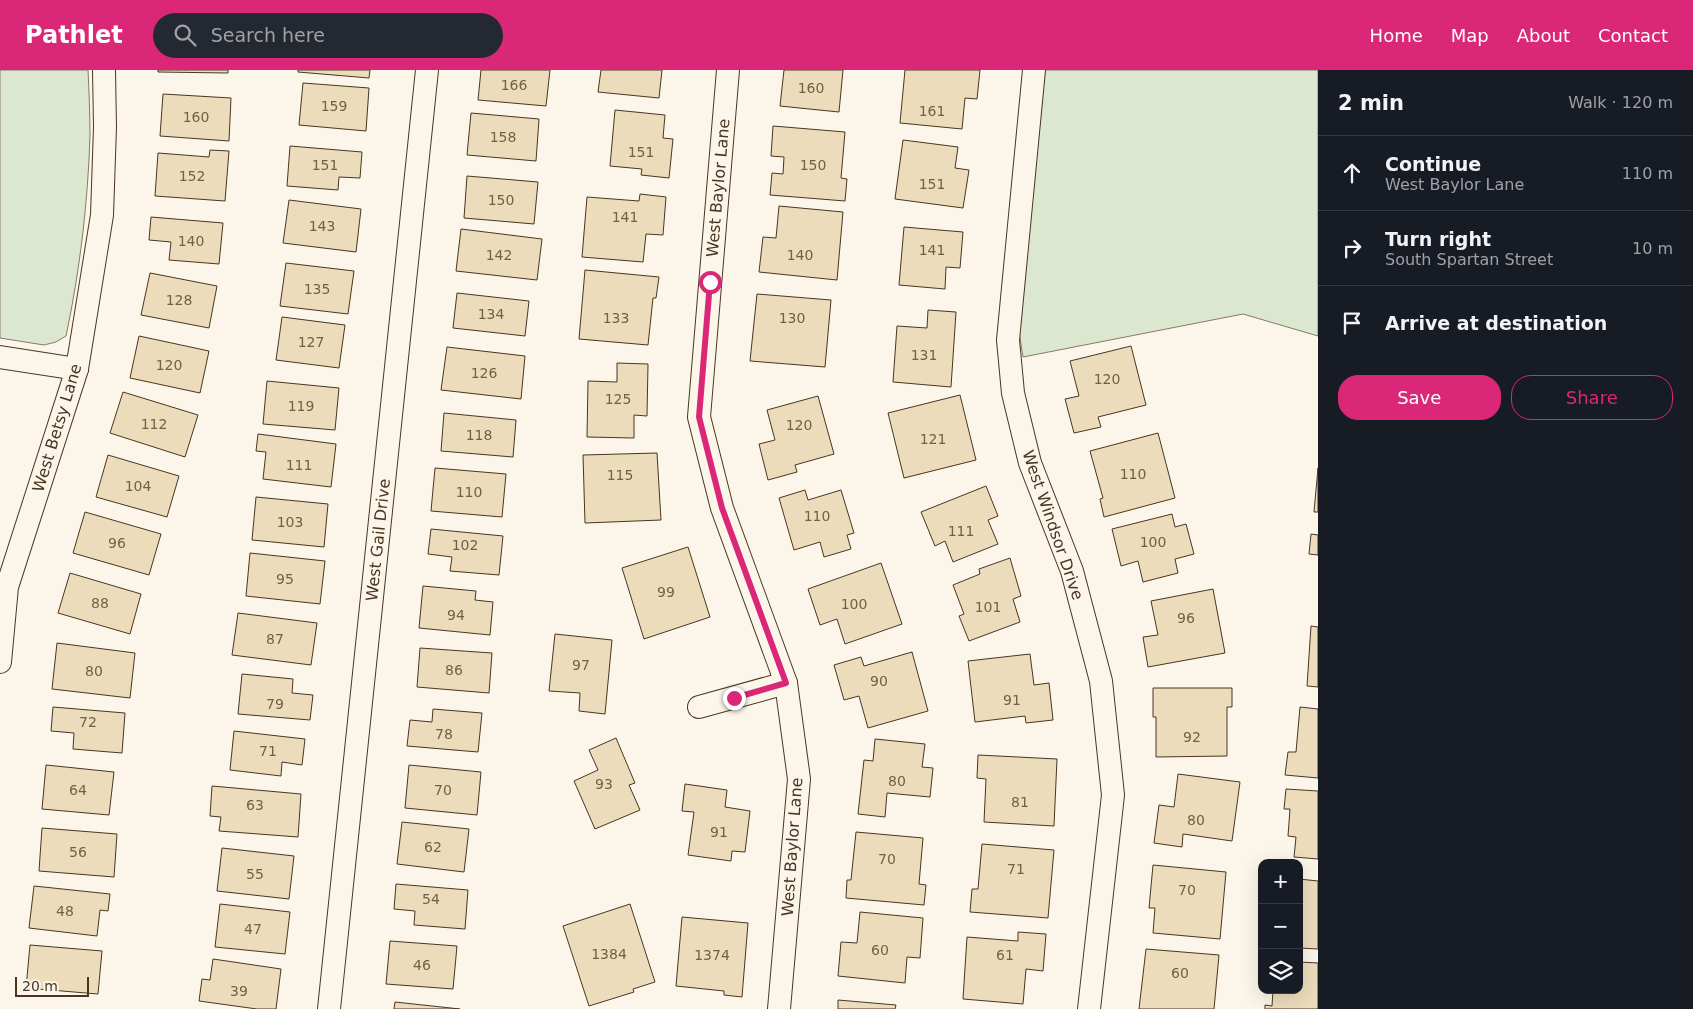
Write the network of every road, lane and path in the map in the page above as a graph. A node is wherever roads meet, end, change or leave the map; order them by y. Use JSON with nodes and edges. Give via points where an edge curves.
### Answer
{"nodes":[{"id":1,"x":104,"y":70,"type":"edge"},
{"id":2,"x":426,"y":70,"type":"edge"},
{"id":3,"x":728,"y":70,"type":"edge"},
{"id":4,"x":1034,"y":70,"type":"edge"},
{"id":5,"x":0,"y":357,"type":"edge"},
{"id":6,"x":77,"y":369,"type":"junction"},
{"id":7,"x":0,"y":662,"type":"edge"},
{"id":8,"x":786,"y":683,"type":"junction"},
{"id":9,"x":699,"y":707,"type":"dead end"},
{"id":10,"x":329,"y":1009,"type":"edge"},
{"id":11,"x":779,"y":1009,"type":"edge"},
{"id":12,"x":1089,"y":1009,"type":"edge"}],
"edges":[{"from":1,"to":6,"type":"street","name":"West Betsy Lane","via":[[102,215]]},
{"from":2,"to":10,"type":"street","name":"West Gail Drive"},
{"from":3,"to":8,"type":"street","name":"West Baylor Lane","via":[[699,417],[722,508]]},
{"from":4,"to":12,"type":"street","name":"West Windsor Drive","via":[[1008,340],[1013,393],[1030,463],[1072,571],[1101,681],[1113,795]]},
{"from":5,"to":6,"type":"street"},
{"from":6,"to":7,"type":"street","name":"West Betsy Lane","via":[[7,587]]},
{"from":8,"to":9,"type":"street"},
{"from":8,"to":11,"type":"street","name":"West Baylor Lane","via":[[799,779]]}]}
